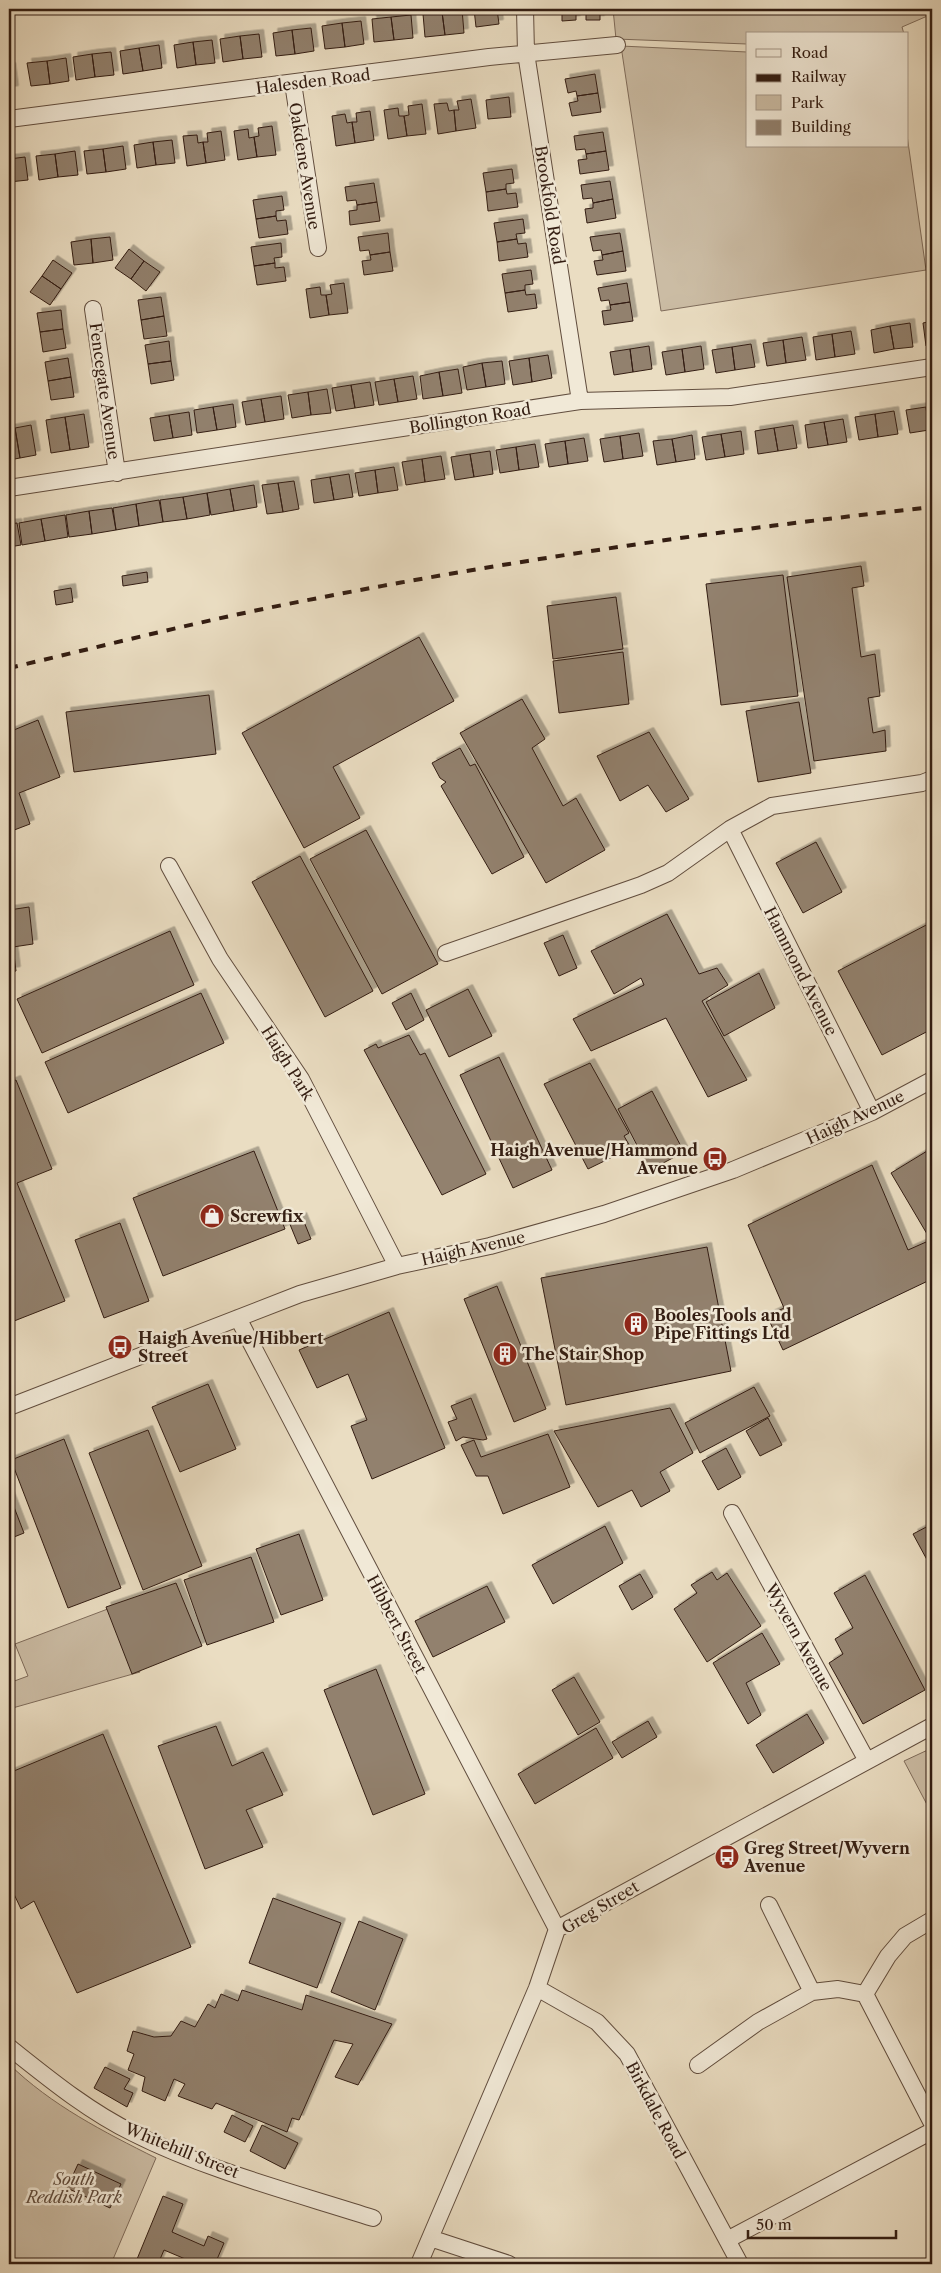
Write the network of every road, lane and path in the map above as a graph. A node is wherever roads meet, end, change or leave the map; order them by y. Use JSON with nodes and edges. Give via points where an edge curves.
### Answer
{"nodes":[{"id":1,"x":525,"y":9,"type":"edge"},
{"id":2,"x":617,"y":45,"type":"dead end"},
{"id":3,"x":526,"y":53,"type":"junction"},
{"id":4,"x":293,"y":84,"type":"junction"},
{"id":5,"x":9,"y":120,"type":"edge"},
{"id":6,"x":318,"y":248,"type":"dead end"},
{"id":7,"x":93,"y":309,"type":"dead end"},
{"id":8,"x":932,"y":368,"type":"edge"},
{"id":9,"x":580,"y":401,"type":"junction"},
{"id":10,"x":117,"y":473,"type":"junction"},
{"id":11,"x":9,"y":488,"type":"edge"},
{"id":12,"x":932,"y":779,"type":"edge"},
{"id":13,"x":730,"y":829,"type":"junction"},
{"id":14,"x":170,"y":866,"type":"dead end"},
{"id":15,"x":446,"y":953,"type":"dead end"},
{"id":16,"x":932,"y":1080,"type":"edge"},
{"id":17,"x":872,"y":1112,"type":"junction"},
{"id":18,"x":397,"y":1266,"type":"junction"},
{"id":19,"x":238,"y":1318,"type":"junction"},
{"id":20,"x":9,"y":1407,"type":"edge"},
{"id":21,"x":732,"y":1513,"type":"dead end"},
{"id":22,"x":932,"y":1726,"type":"edge"},
{"id":23,"x":867,"y":1761,"type":"junction"},
{"id":24,"x":769,"y":1905,"type":"dead end"},
{"id":25,"x":932,"y":1920,"type":"edge"},
{"id":26,"x":557,"y":1930,"type":"junction"},
{"id":27,"x":537,"y":1988,"type":"junction"},
{"id":28,"x":812,"y":1992,"type":"junction"},
{"id":29,"x":865,"y":1994,"type":"junction"},
{"id":30,"x":9,"y":2047,"type":"edge"},
{"id":31,"x":698,"y":2065,"type":"dead end"},
{"id":32,"x":932,"y":2123,"type":"edge"},
{"id":33,"x":932,"y":2131,"type":"edge"},
{"id":34,"x":373,"y":2218,"type":"dead end"},
{"id":35,"x":430,"y":2238,"type":"junction"},
{"id":36,"x":727,"y":2240,"type":"junction"},
{"id":37,"x":419,"y":2264,"type":"edge"},
{"id":38,"x":509,"y":2264,"type":"edge"},
{"id":39,"x":740,"y":2264,"type":"edge"}],
"edges":[{"from":1,"to":3,"type":"street","name":"Brookfold Road"},
{"from":2,"to":3,"type":"street","name":"Halesden Road"},
{"from":3,"to":4,"type":"street","name":"Halesden Road"},
{"from":3,"to":9,"type":"street","name":"Brookfold Road"},
{"from":4,"to":5,"type":"street","name":"Halesden Road"},
{"from":4,"to":6,"type":"street","name":"Oakdene Avenue"},
{"from":7,"to":10,"type":"street","name":"Fencegate Avenue"},
{"from":8,"to":9,"type":"street","name":"Bollington Road","via":[[730,397]]},
{"from":9,"to":10,"type":"street","name":"Bollington Road"},
{"from":10,"to":11,"type":"street","name":"Bollington Road"},
{"from":12,"to":13,"type":"street","via":[[772,806]]},
{"from":13,"to":15,"type":"street","via":[[668,873],[642,885]]},
{"from":13,"to":17,"type":"street","name":"Hammond Avenue"},
{"from":14,"to":18,"type":"street","name":"Haigh Park","via":[[220,959],[301,1079]]},
{"from":16,"to":17,"type":"street","name":"Haigh Avenue"},
{"from":17,"to":18,"type":"street","name":"Haigh Avenue","via":[[733,1170],[604,1214],[490,1246]]},
{"from":18,"to":19,"type":"street","name":"Haigh Avenue","via":[[300,1294]]},
{"from":19,"to":20,"type":"street","name":"Haigh Avenue"},
{"from":19,"to":26,"type":"street","name":"Hibbert Street"},
{"from":21,"to":23,"type":"street","name":"Wyvern Avenue"},
{"from":22,"to":23,"type":"street","name":"Greg Street"},
{"from":23,"to":26,"type":"street","name":"Greg Street"},
{"from":24,"to":28,"type":"street"},
{"from":25,"to":29,"type":"street","via":[[905,1936],[888,1956]]},
{"from":26,"to":27,"type":"street","name":"Greg Street"},
{"from":27,"to":35,"type":"street","name":"Greg Street"},
{"from":27,"to":36,"type":"street","name":"Birkdale Road","via":[[597,2022],[627,2054]]},
{"from":28,"to":29,"type":"street","via":[[838,1990]]},
{"from":28,"to":31,"type":"street","via":[[758,2022]]},
{"from":29,"to":32,"type":"street"},
{"from":30,"to":34,"type":"street","name":"Whitehill Street","via":[[64,2091],[133,2133],[200,2161]]},
{"from":33,"to":36,"type":"street"},
{"from":35,"to":37,"type":"street","name":"Greg Street"},
{"from":35,"to":38,"type":"street"},
{"from":36,"to":39,"type":"street","name":"Birkdale Road"}]}
